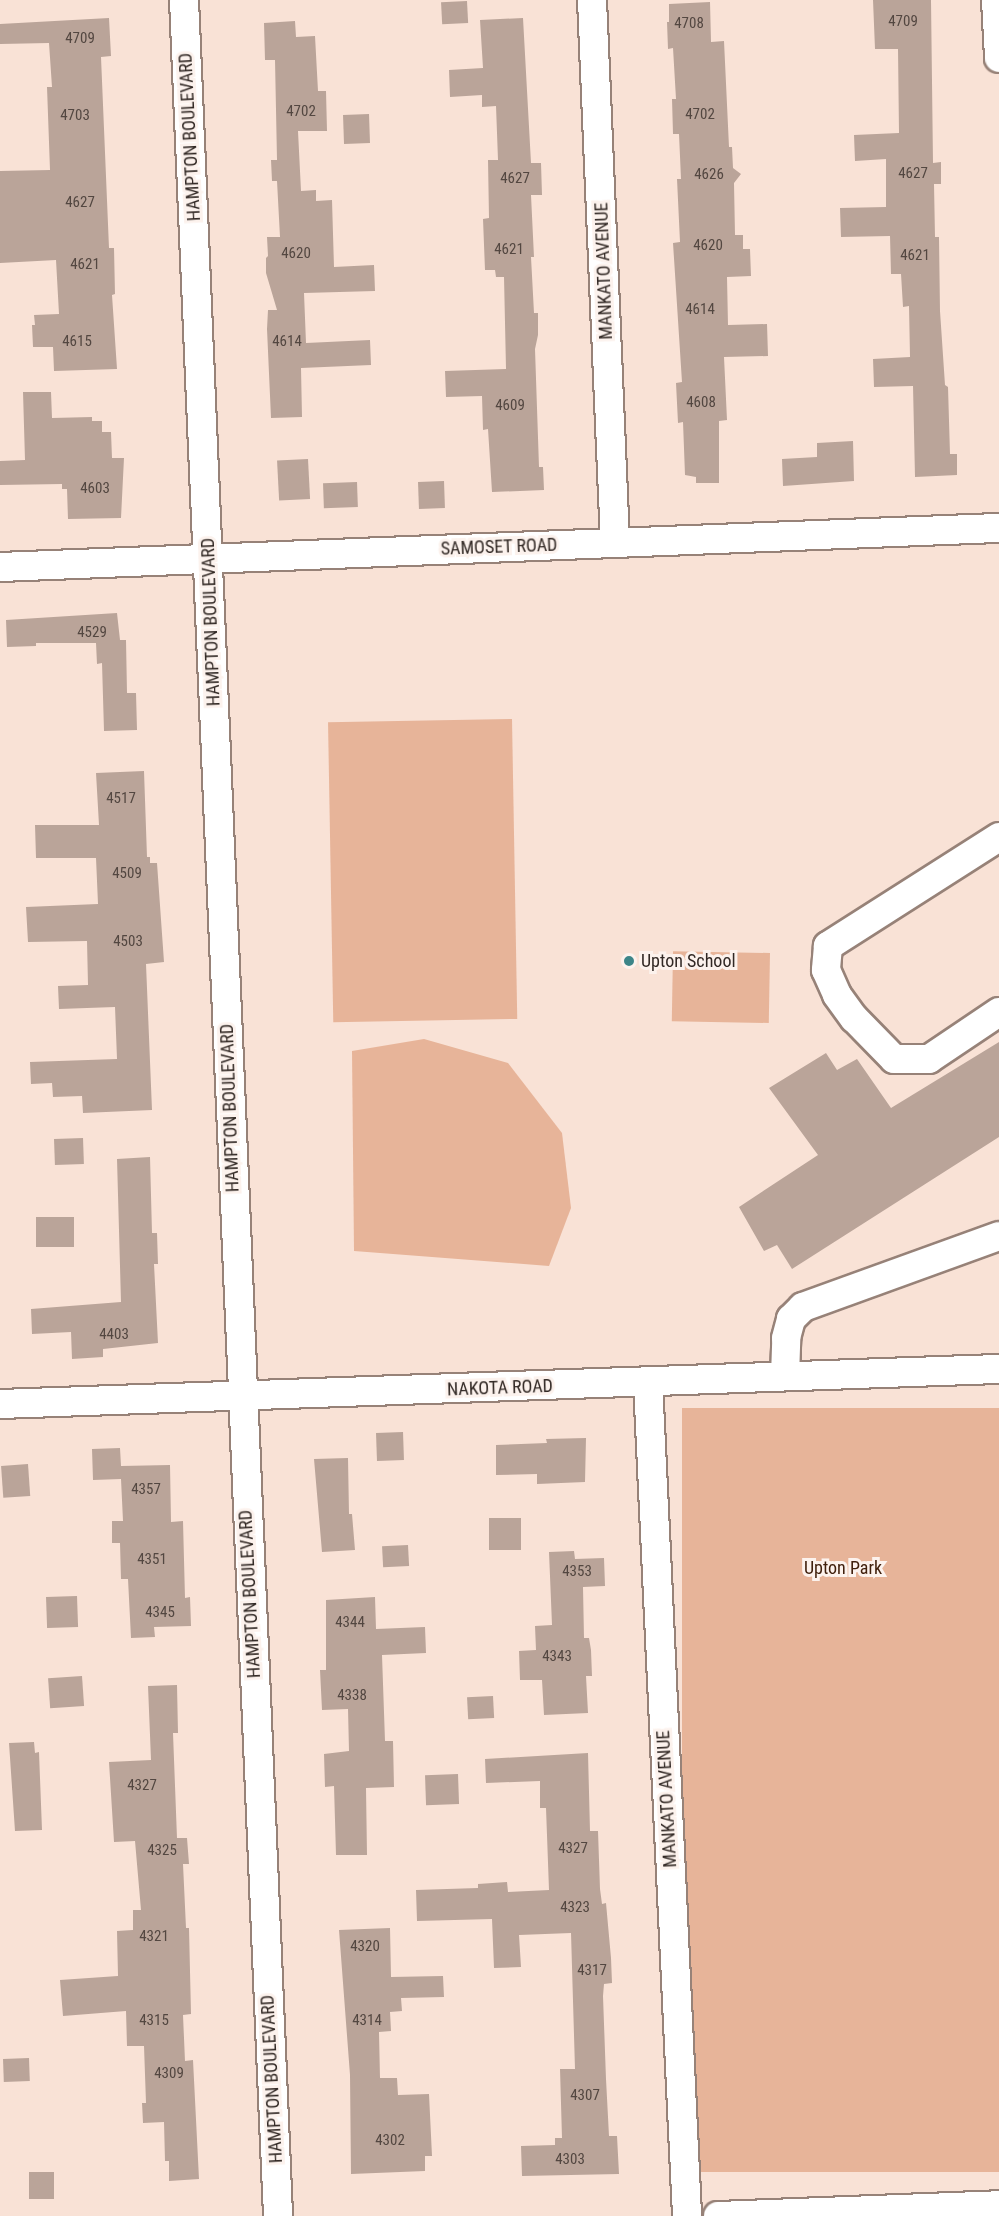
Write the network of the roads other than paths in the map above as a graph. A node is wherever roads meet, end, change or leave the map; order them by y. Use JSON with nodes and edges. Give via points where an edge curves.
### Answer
{"nodes":[{"id":1,"x":184,"y":0,"type":"edge"},
{"id":2,"x":592,"y":0,"type":"edge"},
{"id":3,"x":996,"y":0,"type":"edge"},
{"id":4,"x":999,"y":58,"type":"edge"},
{"id":5,"x":999,"y":528,"type":"edge"},
{"id":6,"x":615,"y":543,"type":"junction"},
{"id":7,"x":209,"y":558,"type":"junction"},
{"id":8,"x":0,"y":567,"type":"edge"},
{"id":9,"x":999,"y":837,"type":"edge"},
{"id":10,"x":999,"y":1012,"type":"edge"},
{"id":11,"x":999,"y":1236,"type":"edge"},
{"id":12,"x":999,"y":1369,"type":"edge"},
{"id":13,"x":785,"y":1376,"type":"junction"},
{"id":14,"x":648,"y":1382,"type":"junction"},
{"id":15,"x":242,"y":1396,"type":"junction"},
{"id":16,"x":0,"y":1404,"type":"edge"},
{"id":17,"x":999,"y":2205,"type":"edge"},
{"id":18,"x":278,"y":2216,"type":"edge"},
{"id":19,"x":687,"y":2216,"type":"edge"},
{"id":20,"x":718,"y":2216,"type":"edge"}],
"edges":[{"from":1,"to":7,"type":"street","name":"HAMPTON BOULEVARD"},
{"from":2,"to":6,"type":"street","name":"MANKATO AVENUE"},
{"from":3,"to":4,"type":"street"},
{"from":5,"to":6,"type":"street","name":"SAMOSET ROAD"},
{"from":6,"to":7,"type":"street","name":"SAMOSET ROAD"},
{"from":7,"to":8,"type":"street","name":"SAMOSET ROAD"},
{"from":7,"to":15,"type":"street","name":"HAMPTON BOULEVARD"},
{"from":9,"to":10,"type":"street","via":[[828,946],[826,970],[837,995],[854,1018],[894,1059],[928,1059]]},
{"from":11,"to":13,"type":"street","via":[[803,1307],[791,1319],[786,1338]]},
{"from":12,"to":13,"type":"street","name":"NAKOTA ROAD"},
{"from":13,"to":14,"type":"street","name":"NAKOTA ROAD"},
{"from":14,"to":15,"type":"street","name":"NAKOTA ROAD"},
{"from":14,"to":19,"type":"street","name":"MANKATO AVENUE"},
{"from":15,"to":16,"type":"street","name":"NAKOTA ROAD"},
{"from":15,"to":18,"type":"street","name":"HAMPTON BOULEVARD"},
{"from":17,"to":20,"type":"street"}]}
